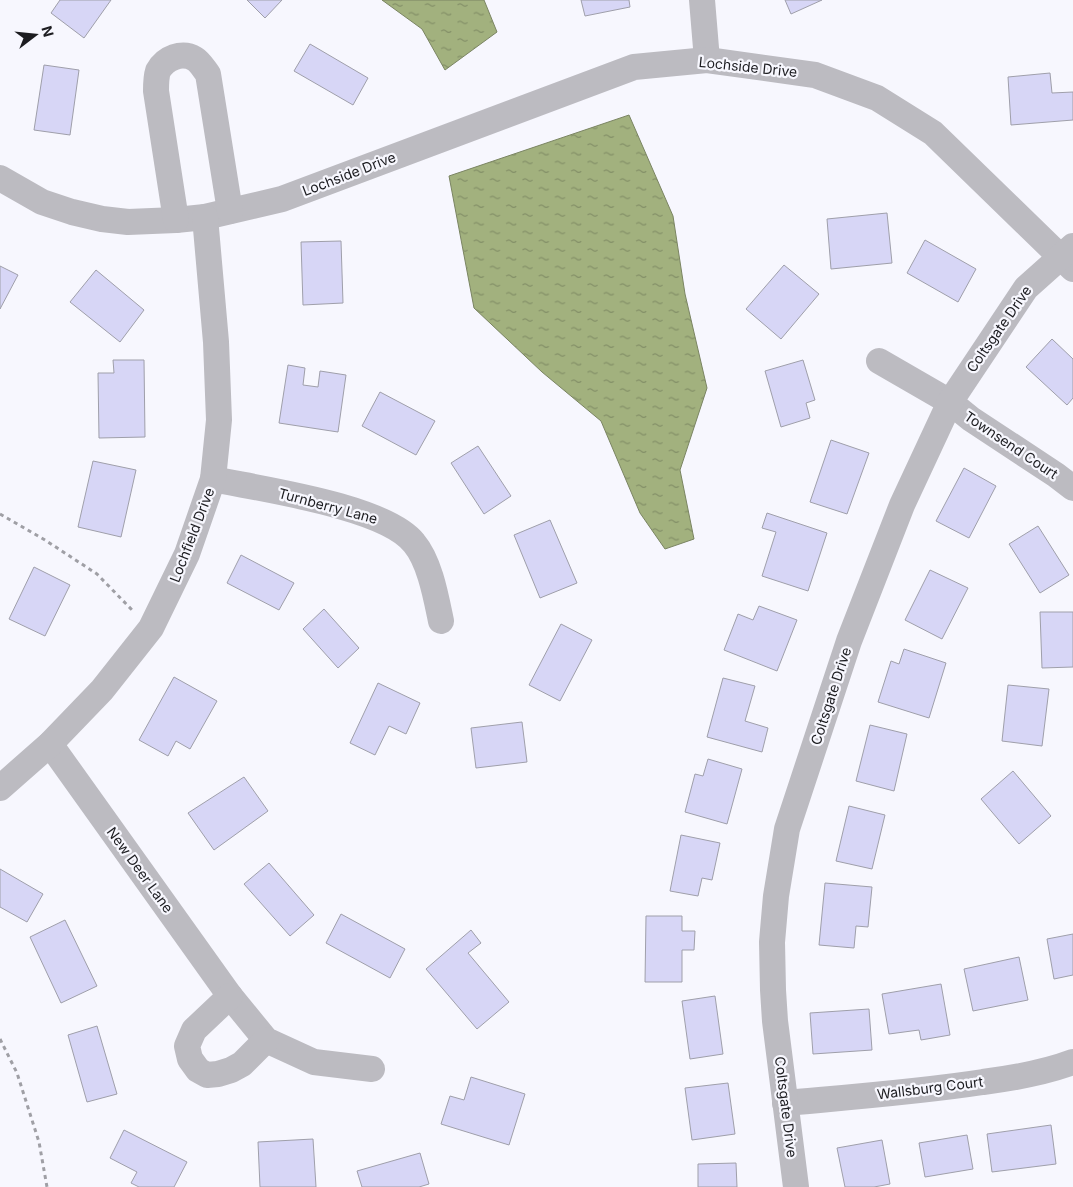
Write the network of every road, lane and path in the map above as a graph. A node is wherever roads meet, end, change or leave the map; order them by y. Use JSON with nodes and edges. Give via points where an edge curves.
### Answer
{"nodes":[{"id":1,"x":702,"y":0,"type":"edge"},
{"id":2,"x":708,"y":60,"type":"junction"},
{"id":3,"x":0,"y":178,"type":"edge"},
{"id":4,"x":230,"y":211,"type":"junction"},
{"id":5,"x":205,"y":217,"type":"junction"},
{"id":6,"x":176,"y":220,"type":"junction"},
{"id":7,"x":1069,"y":257,"type":"edge"},
{"id":8,"x":879,"y":361,"type":"dead end"},
{"id":9,"x":950,"y":402,"type":"junction"},
{"id":10,"x":213,"y":480,"type":"junction"},
{"id":11,"x":1073,"y":488,"type":"edge"},
{"id":12,"x":0,"y":514,"type":"edge"},
{"id":13,"x":441,"y":621,"type":"dead end"},
{"id":14,"x":151,"y":628,"type":"junction"},
{"id":15,"x":50,"y":744,"type":"junction"},
{"id":16,"x":0,"y":788,"type":"edge"},
{"id":17,"x":230,"y":996,"type":"junction"},
{"id":18,"x":0,"y":1039,"type":"edge"},
{"id":19,"x":266,"y":1040,"type":"junction"},
{"id":20,"x":1073,"y":1062,"type":"edge"},
{"id":21,"x":372,"y":1069,"type":"dead end"},
{"id":22,"x":785,"y":1103,"type":"junction"},
{"id":23,"x":47,"y":1187,"type":"edge"},
{"id":24,"x":796,"y":1187,"type":"edge"}],
"edges":[{"from":1,"to":2,"type":"street"},
{"from":2,"to":4,"type":"street","name":"Lochside Drive","via":[[634,67],[282,199]]},
{"from":2,"to":7,"type":"street","name":"Lochside Drive","via":[[815,75],[877,98],[933,133]]},
{"from":3,"to":6,"type":"street","name":"Lochside Drive","via":[[42,202],[94,218],[128,222]]},
{"from":4,"to":5,"type":"street","name":"Lochside Drive"},
{"from":4,"to":6,"type":"street","via":[[208,74],[197,60],[188,55],[174,56],[157,72],[156,91]]},
{"from":5,"to":6,"type":"street","name":"Lochside Drive"},
{"from":5,"to":10,"type":"street","name":"Lochfield Drive","via":[[218,391]]},
{"from":7,"to":9,"type":"street","name":"Coltsgate Drive","via":[[1026,288]]},
{"from":8,"to":9,"type":"street","name":"Townsend Court"},
{"from":9,"to":11,"type":"street","name":"Townsend Court"},
{"from":9,"to":22,"type":"street","name":"Coltsgate Drive","via":[[902,505],[849,641],[787,829],[772,942],[774,1013]]},
{"from":10,"to":13,"type":"street","name":"Turnberry Lane","via":[[324,502],[383,520],[400,530],[414,543],[430,574]]},
{"from":10,"to":14,"type":"street","name":"Lochfield Drive","via":[[187,554]]},
{"from":12,"to":14,"type":"path","via":[[97,574]]},
{"from":14,"to":15,"type":"street","name":"Lochfield Drive","via":[[102,690]]},
{"from":15,"to":16,"type":"street","name":"Lochfield Drive"},
{"from":15,"to":17,"type":"street","name":"New Deer Lane"},
{"from":17,"to":19,"type":"street","name":"New Deer Lane"},
{"from":17,"to":19,"type":"street","via":[[194,1030],[187,1046],[190,1059],[198,1070],[207,1075],[231,1070],[242,1064]]},
{"from":18,"to":23,"type":"path","via":[[17,1073],[39,1142]]},
{"from":19,"to":21,"type":"street","name":"New Deer Lane","via":[[314,1062]]},
{"from":20,"to":22,"type":"street","name":"Wallsburg Court","via":[[1021,1076],[945,1088]]},
{"from":22,"to":24,"type":"street","name":"Coltsgate Drive"}]}
